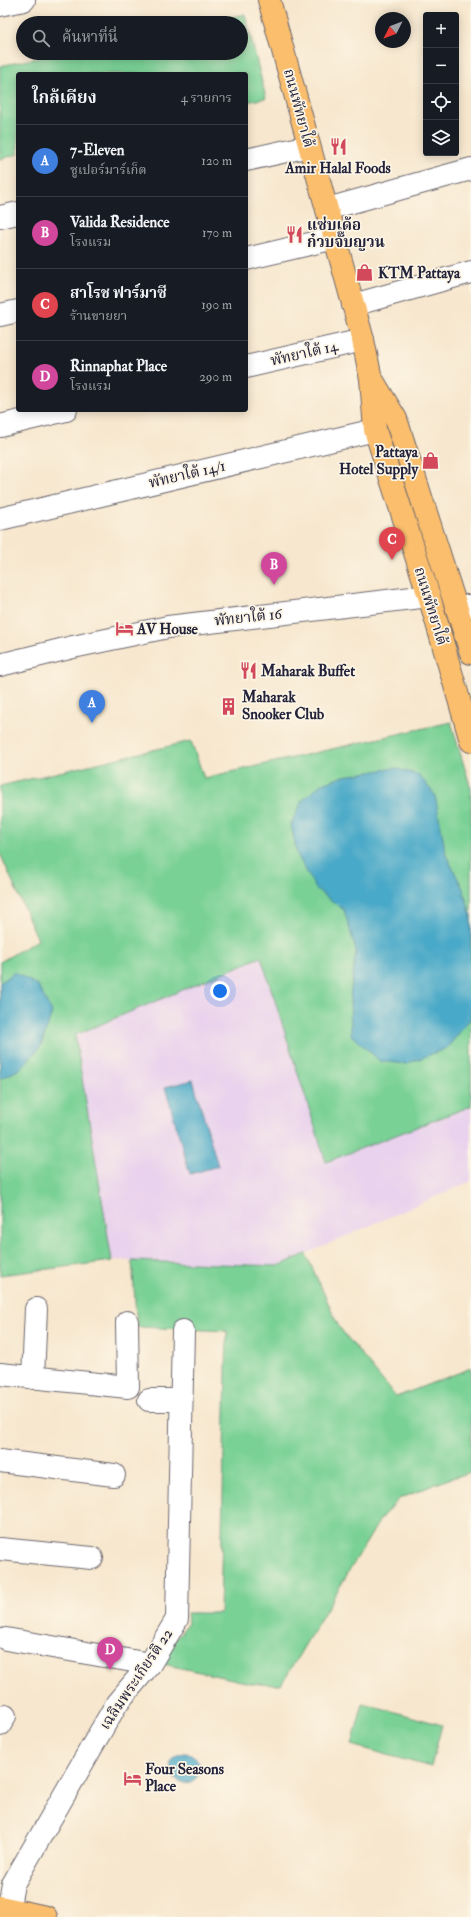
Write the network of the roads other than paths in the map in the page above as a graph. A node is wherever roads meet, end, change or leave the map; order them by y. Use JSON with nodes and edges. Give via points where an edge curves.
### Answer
{"nodes":[{"id":1,"x":24,"y":0,"type":"edge"},
{"id":2,"x":269,"y":0,"type":"edge"},
{"id":3,"x":0,"y":5,"type":"edge"},
{"id":4,"x":309,"y":146,"type":"junction"},
{"id":5,"x":248,"y":160,"type":"edge"},
{"id":6,"x":471,"y":169,"type":"edge"},
{"id":7,"x":327,"y":209,"type":"junction"},
{"id":8,"x":16,"y":213,"type":"edge"},
{"id":9,"x":0,"y":217,"type":"edge"},
{"id":10,"x":335,"y":238,"type":"junction"},
{"id":11,"x":248,"y":259,"type":"edge"},
{"id":12,"x":471,"y":272,"type":"edge"},
{"id":13,"x":353,"y":305,"type":"junction"},
{"id":14,"x":16,"y":311,"type":"edge"},
{"id":15,"x":0,"y":315,"type":"edge"},
{"id":16,"x":363,"y":340,"type":"junction"},
{"id":17,"x":248,"y":367,"type":"edge"},
{"id":18,"x":371,"y":379,"type":"junction"},
{"id":19,"x":58,"y":412,"type":"edge"},
{"id":20,"x":0,"y":426,"type":"edge"},
{"id":21,"x":375,"y":430,"type":"junction"},
{"id":22,"x":0,"y":519,"type":"edge"},
{"id":23,"x":429,"y":596,"type":"junction"},
{"id":24,"x":464,"y":606,"type":"edge"},
{"id":25,"x":471,"y":653,"type":"edge"},
{"id":26,"x":0,"y":665,"type":"edge"},
{"id":27,"x":471,"y":741,"type":"edge"},
{"id":28,"x":36,"y":1309,"type":"dead end"},
{"id":29,"x":127,"y":1322,"type":"dead end"},
{"id":30,"x":183,"y":1331,"type":"dead end"},
{"id":31,"x":0,"y":1374,"type":"edge"},
{"id":32,"x":33,"y":1378,"type":"junction"},
{"id":33,"x":149,"y":1400,"type":"dead end"},
{"id":34,"x":181,"y":1400,"type":"junction"},
{"id":35,"x":0,"y":1461,"type":"edge"},
{"id":36,"x":114,"y":1474,"type":"dead end"},
{"id":37,"x":0,"y":1549,"type":"edge"},
{"id":38,"x":92,"y":1558,"type":"dead end"},
{"id":39,"x":6,"y":1639,"type":"dead end"},
{"id":40,"x":150,"y":1664,"type":"junction"},
{"id":41,"x":5,"y":1911,"type":"edge"},
{"id":42,"x":46,"y":1917,"type":"edge"}],
"edges":[{"from":1,"to":3,"type":"street"},
{"from":2,"to":4,"type":"main road","name":"ถนนพัทยาใต้"},
{"from":4,"to":5,"type":"street"},
{"from":4,"to":7,"type":"main road","name":"ถนนพัทยาใต้"},
{"from":6,"to":7,"type":"street"},
{"from":7,"to":10,"type":"main road","name":"ถนนพัทยาใต้"},
{"from":8,"to":9,"type":"street"},
{"from":10,"to":11,"type":"street"},
{"from":10,"to":13,"type":"main road","name":"ถนนพัทยาใต้"},
{"from":12,"to":13,"type":"street"},
{"from":13,"to":16,"type":"main road","name":"ถนนพัทยาใต้"},
{"from":14,"to":15,"type":"street"},
{"from":16,"to":17,"type":"street","name":"พัทยาใต้ 14"},
{"from":16,"to":18,"type":"main road","name":"ถนนพัทยาใต้"},
{"from":18,"to":21,"type":"main road","name":"ถนนพัทยาใต้"},
{"from":18,"to":24,"type":"main road","name":"ถนนพัทยาใต้","via":[[396,419]]},
{"from":19,"to":20,"type":"street"},
{"from":21,"to":22,"type":"street","name":"พัทยาใต้ 14/1"},
{"from":21,"to":23,"type":"main road","name":"ถนนพัทยาใต้"},
{"from":23,"to":26,"type":"street","name":"พัทยาใต้ 16","via":[[168,627]]},
{"from":23,"to":27,"type":"main road","name":"ถนนพัทยาใต้"},
{"from":24,"to":25,"type":"main road","name":"ถนนพัทยาใต้"},
{"from":28,"to":32,"type":"street"},
{"from":29,"to":32,"type":"street","via":[[128,1387]]},
{"from":30,"to":34,"type":"street","name":"เฉลิมพระเกียรติ 22"},
{"from":31,"to":32,"type":"street"},
{"from":33,"to":34,"type":"street"},
{"from":34,"to":40,"type":"street","name":"เฉลิมพระเกียรติ 22","via":[[177,1619]]},
{"from":35,"to":36,"type":"street"},
{"from":37,"to":38,"type":"street"},
{"from":39,"to":40,"type":"street"},
{"from":40,"to":41,"type":"street","name":"เฉลิมพระเกียรติ 22","via":[[117,1703],[13,1884]]},
{"from":41,"to":42,"type":"main road"}]}
